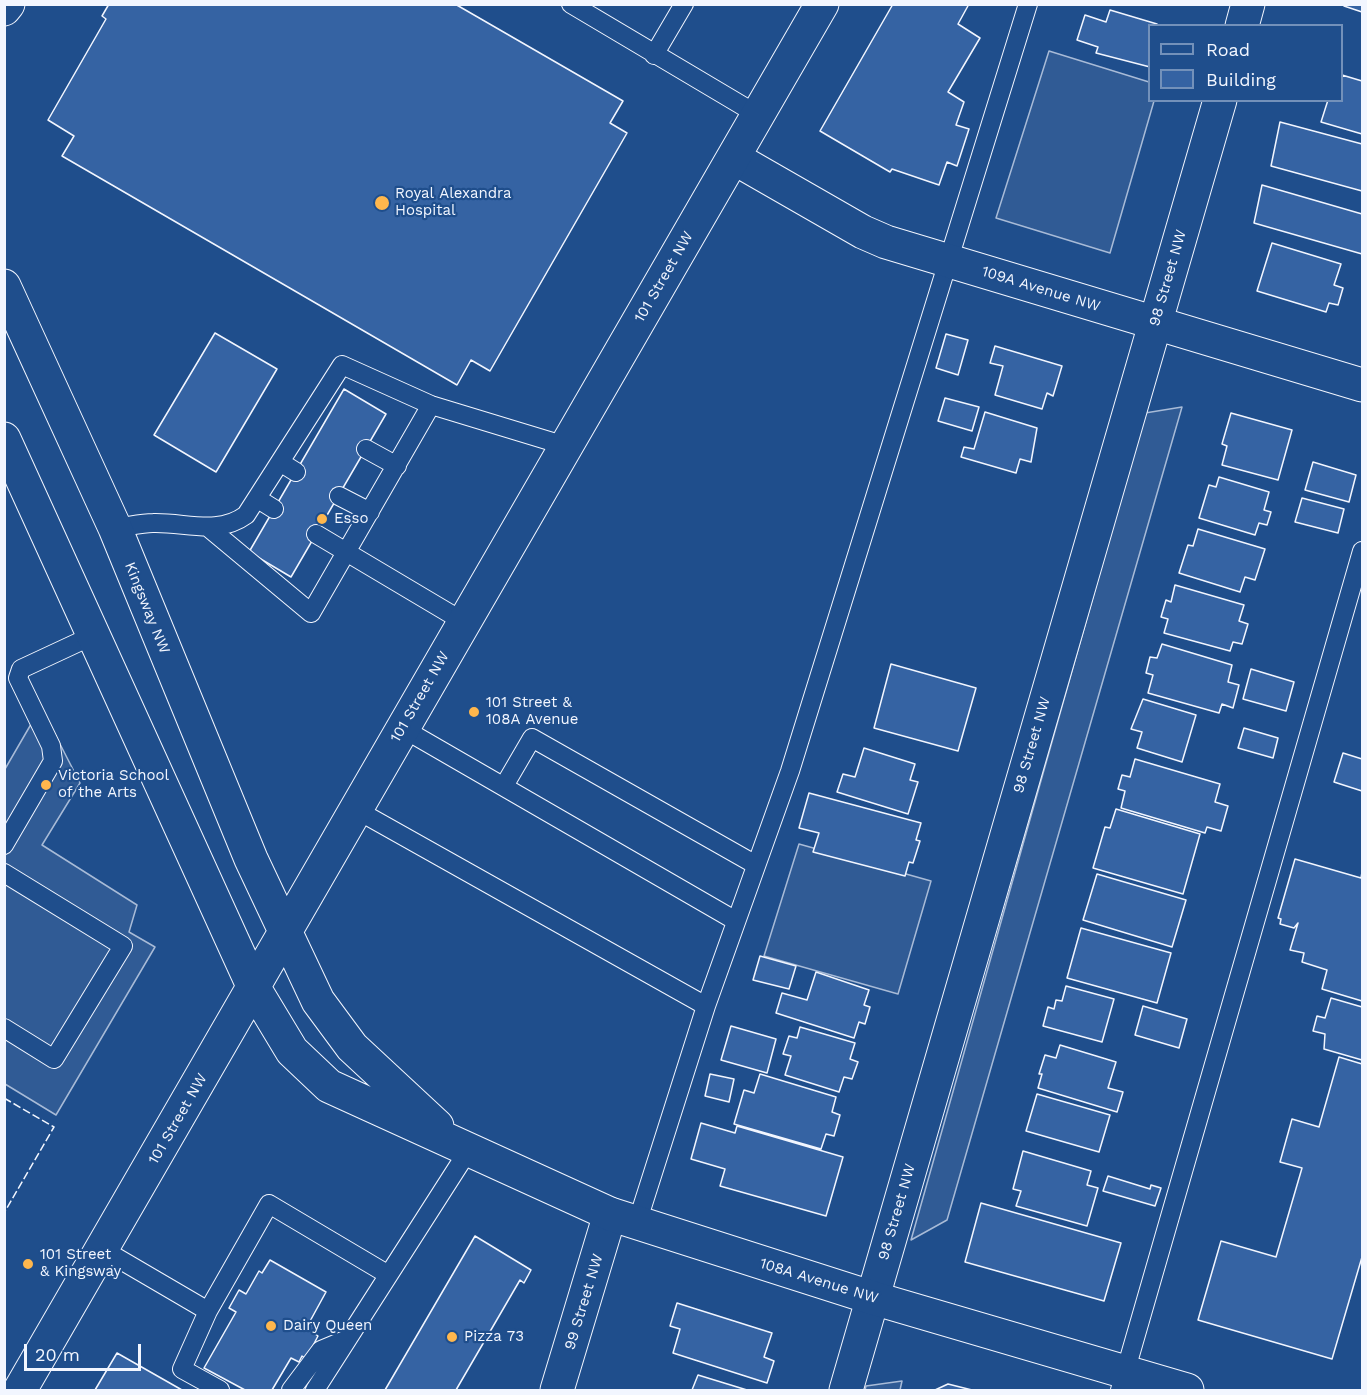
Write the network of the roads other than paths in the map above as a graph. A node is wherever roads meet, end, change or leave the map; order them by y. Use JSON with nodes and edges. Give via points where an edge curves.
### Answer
{"nodes":[{"id":1,"x":8,"y":4,"type":"edge"},
{"id":2,"x":571,"y":4,"type":"edge"},
{"id":3,"x":684,"y":4,"type":"edge"},
{"id":4,"x":822,"y":4,"type":"edge"},
{"id":5,"x":1028,"y":4,"type":"edge"},
{"id":6,"x":1248,"y":4,"type":"edge"},
{"id":7,"x":4,"y":9,"type":"edge"},
{"id":8,"x":1243,"y":24,"type":"edge"},
{"id":9,"x":654,"y":55,"type":"junction"},
{"id":10,"x":1219,"y":102,"type":"edge"},
{"id":11,"x":758,"y":116,"type":"junction"},
{"id":12,"x":734,"y":158,"type":"junction"},
{"id":13,"x":950,"y":262,"type":"junction"},
{"id":14,"x":4,"y":286,"type":"edge"},
{"id":15,"x":1154,"y":323,"type":"junction"},
{"id":16,"x":1362,"y":385,"type":"edge"},
{"id":17,"x":431,"y":405,"type":"junction"},
{"id":18,"x":4,"y":439,"type":"edge"},
{"id":19,"x":566,"y":446,"type":"junction"},
{"id":20,"x":366,"y":449,"type":"dead end"},
{"id":21,"x":280,"y":462,"type":"junction"},
{"id":22,"x":396,"y":466,"type":"junction"},
{"id":23,"x":296,"y":472,"type":"dead end"},
{"id":24,"x":339,"y":496,"type":"dead end"},
{"id":25,"x":258,"y":499,"type":"junction"},
{"id":26,"x":274,"y":509,"type":"dead end"},
{"id":27,"x":370,"y":512,"type":"junction"},
{"id":28,"x":115,"y":528,"type":"junction"},
{"id":29,"x":209,"y":528,"type":"junction"},
{"id":30,"x":316,"y":534,"type":"dead end"},
{"id":31,"x":347,"y":552,"type":"junction"},
{"id":32,"x":1362,"y":552,"type":"edge"},
{"id":33,"x":464,"y":622,"type":"junction"},
{"id":34,"x":94,"y":635,"type":"junction"},
{"id":35,"x":402,"y":728,"type":"junction"},
{"id":36,"x":504,"y":786,"type":"junction"},
{"id":37,"x":355,"y":809,"type":"junction"},
{"id":38,"x":4,"y":845,"type":"edge"},
{"id":39,"x":756,"y":865,"type":"junction"},
{"id":40,"x":4,"y":873,"type":"edge"},
{"id":41,"x":736,"y":921,"type":"junction"},
{"id":42,"x":286,"y":932,"type":"junction"},
{"id":43,"x":254,"y":988,"type":"junction"},
{"id":44,"x":706,"y":1006,"type":"junction"},
{"id":45,"x":4,"y":1028,"type":"edge"},
{"id":46,"x":464,"y":1149,"type":"junction"},
{"id":47,"x":623,"y":1218,"type":"junction"},
{"id":48,"x":102,"y":1249,"type":"junction"},
{"id":49,"x":387,"y":1274,"type":"junction"},
{"id":50,"x":873,"y":1298,"type":"junction"},
{"id":51,"x":208,"y":1311,"type":"junction"},
{"id":52,"x":345,"y":1340,"type":"junction"},
{"id":53,"x":1123,"y":1382,"type":"edge"},
{"id":54,"x":20,"y":1390,"type":"edge"},
{"id":55,"x":220,"y":1390,"type":"edge"},
{"id":56,"x":291,"y":1390,"type":"edge"},
{"id":57,"x":315,"y":1390,"type":"edge"},
{"id":58,"x":557,"y":1390,"type":"edge"},
{"id":59,"x":846,"y":1390,"type":"edge"},
{"id":60,"x":1187,"y":1390,"type":"edge"}],
"edges":[{"from":1,"to":7,"type":"main road"},
{"from":2,"to":9,"type":"lane"},
{"from":3,"to":9,"type":"lane"},
{"from":4,"to":11,"type":"main road","name":"101 Street NW"},
{"from":5,"to":13,"type":"lane"},
{"from":6,"to":8,"type":"main road"},
{"from":9,"to":11,"type":"lane"},
{"from":10,"to":15,"type":"main road","name":"98 Street NW"},
{"from":11,"to":12,"type":"main road","name":"101 Street NW"},
{"from":12,"to":13,"type":"main road","name":"109A Avenue NW","via":[[863,232]]},
{"from":12,"to":19,"type":"main road","name":"101 Street NW"},
{"from":13,"to":15,"type":"main road","name":"109A Avenue NW"},
{"from":13,"to":39,"type":"lane","via":[[790,771]]},
{"from":14,"to":28,"type":"main road","name":"Kingsway NW"},
{"from":15,"to":16,"type":"main road","name":"109A Avenue NW"},
{"from":15,"to":50,"type":"main road","name":"98 Street NW"},
{"from":17,"to":19,"type":"lane"},
{"from":17,"to":21,"type":"lane","via":[[342,365],[315,422]]},
{"from":17,"to":22,"type":"lane"},
{"from":18,"to":34,"type":"main road"},
{"from":19,"to":33,"type":"main road","name":"101 Street NW"},
{"from":20,"to":22,"type":"lane"},
{"from":21,"to":23,"type":"lane"},
{"from":21,"to":25,"type":"lane"},
{"from":22,"to":27,"type":"lane"},
{"from":24,"to":27,"type":"lane"},
{"from":25,"to":26,"type":"lane"},
{"from":25,"to":29,"type":"lane","via":[[234,524]]},
{"from":27,"to":31,"type":"lane"},
{"from":28,"to":29,"type":"lane","via":[[153,523]]},
{"from":28,"to":42,"type":"main road","name":"Kingsway NW","via":[[251,859]]},
{"from":29,"to":31,"type":"lane","via":[[311,614]]},
{"from":30,"to":31,"type":"lane"},
{"from":31,"to":33,"type":"lane"},
{"from":32,"to":53,"type":"lane"},
{"from":33,"to":35,"type":"main road","name":"101 Street NW"},
{"from":34,"to":38,"type":"lane","via":[[21,669],[18,678],[51,746],[53,760]]},
{"from":34,"to":43,"type":"main road"},
{"from":35,"to":36,"type":"lane"},
{"from":35,"to":37,"type":"main road","name":"101 Street NW"},
{"from":36,"to":39,"type":"lane","via":[[532,738]]},
{"from":36,"to":41,"type":"lane"},
{"from":37,"to":42,"type":"main road","name":"101 Street NW"},
{"from":37,"to":44,"type":"lane"},
{"from":39,"to":41,"type":"lane"},
{"from":40,"to":45,"type":"lane","via":[[123,946],[54,1059]]},
{"from":41,"to":44,"type":"lane"},
{"from":42,"to":43,"type":"main road","name":"101 Street NW"},
{"from":42,"to":46,"type":"main road","name":"108A Avenue NW","via":[[318,1001],[352,1047]]},
{"from":43,"to":46,"type":"main road","name":"108A Avenue NW","via":[[292,1051],[329,1086]]},
{"from":43,"to":48,"type":"main road","name":"101 Street NW"},
{"from":44,"to":47,"type":"lane"},
{"from":46,"to":47,"type":"main road","name":"108A Avenue NW"},
{"from":46,"to":49,"type":"lane"},
{"from":47,"to":50,"type":"main road","name":"108A Avenue NW"},
{"from":47,"to":58,"type":"main road","name":"99 Street NW"},
{"from":48,"to":51,"type":"lane"},
{"from":48,"to":54,"type":"main road","name":"101 Street NW"},
{"from":49,"to":51,"type":"lane","via":[[269,1204]]},
{"from":49,"to":52,"type":"lane"},
{"from":50,"to":53,"type":"main road","name":"108A Avenue NW"},
{"from":50,"to":59,"type":"main road","name":"98 Street NW"},
{"from":51,"to":55,"type":"lane","via":[[182,1369]]},
{"from":52,"to":56,"type":"lane","via":[[321,1350]]},
{"from":52,"to":57,"type":"lane"},
{"from":53,"to":60,"type":"main road","name":"108A Avenue NW"}]}
